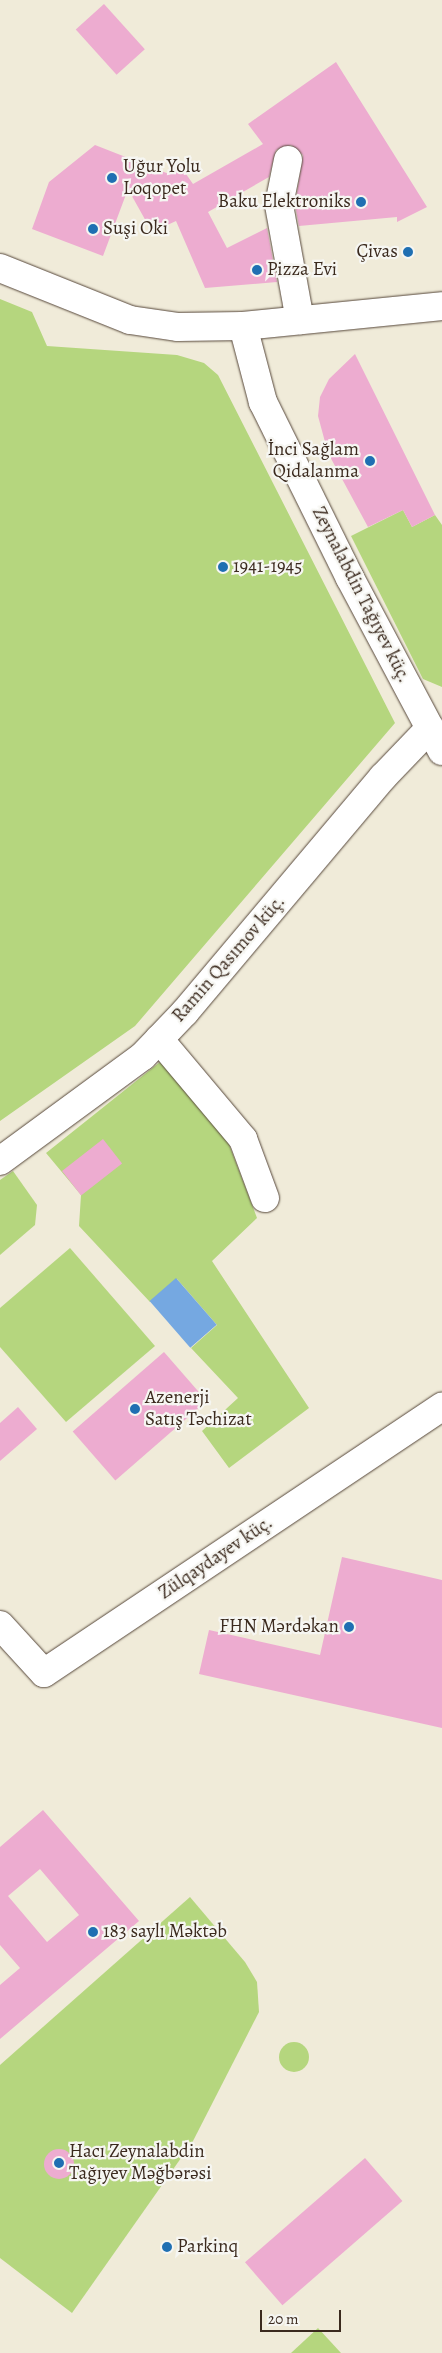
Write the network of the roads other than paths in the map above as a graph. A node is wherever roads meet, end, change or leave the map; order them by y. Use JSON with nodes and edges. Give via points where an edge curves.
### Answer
{"nodes":[{"id":1,"x":288,"y":160,"type":"dead end"},
{"id":2,"x":0,"y":268,"type":"edge"},
{"id":3,"x":442,"y":306,"type":"edge"},
{"id":4,"x":300,"y":320,"type":"junction"},
{"id":5,"x":243,"y":326,"type":"junction"},
{"id":6,"x":436,"y":740,"type":"edge"},
{"id":7,"x":159,"y":1039,"type":"junction"},
{"id":8,"x":0,"y":1160,"type":"edge"},
{"id":9,"x":265,"y":1198,"type":"dead end"},
{"id":10,"x":442,"y":1407,"type":"edge"},
{"id":11,"x":0,"y":1625,"type":"edge"}],
"edges":[{"from":1,"to":4,"type":"street","via":[[279,205]]},
{"from":2,"to":5,"type":"street","via":[[130,320],[178,327]]},
{"from":3,"to":4,"type":"street"},
{"from":4,"to":5,"type":"street"},
{"from":5,"to":6,"type":"street","name":"Zeynalabdin Tağıyev küç.","via":[[264,402],[350,578]]},
{"from":6,"to":7,"type":"street","name":"Ramin Qasımov küç.","via":[[383,777]]},
{"from":7,"to":8,"type":"street","name":"Ramin Qasımov küç.","via":[[123,1072]]},
{"from":7,"to":9,"type":"street","via":[[243,1139]]},
{"from":10,"to":11,"type":"street","name":"Zülqaydayev küç.","via":[[44,1673]]}]}
